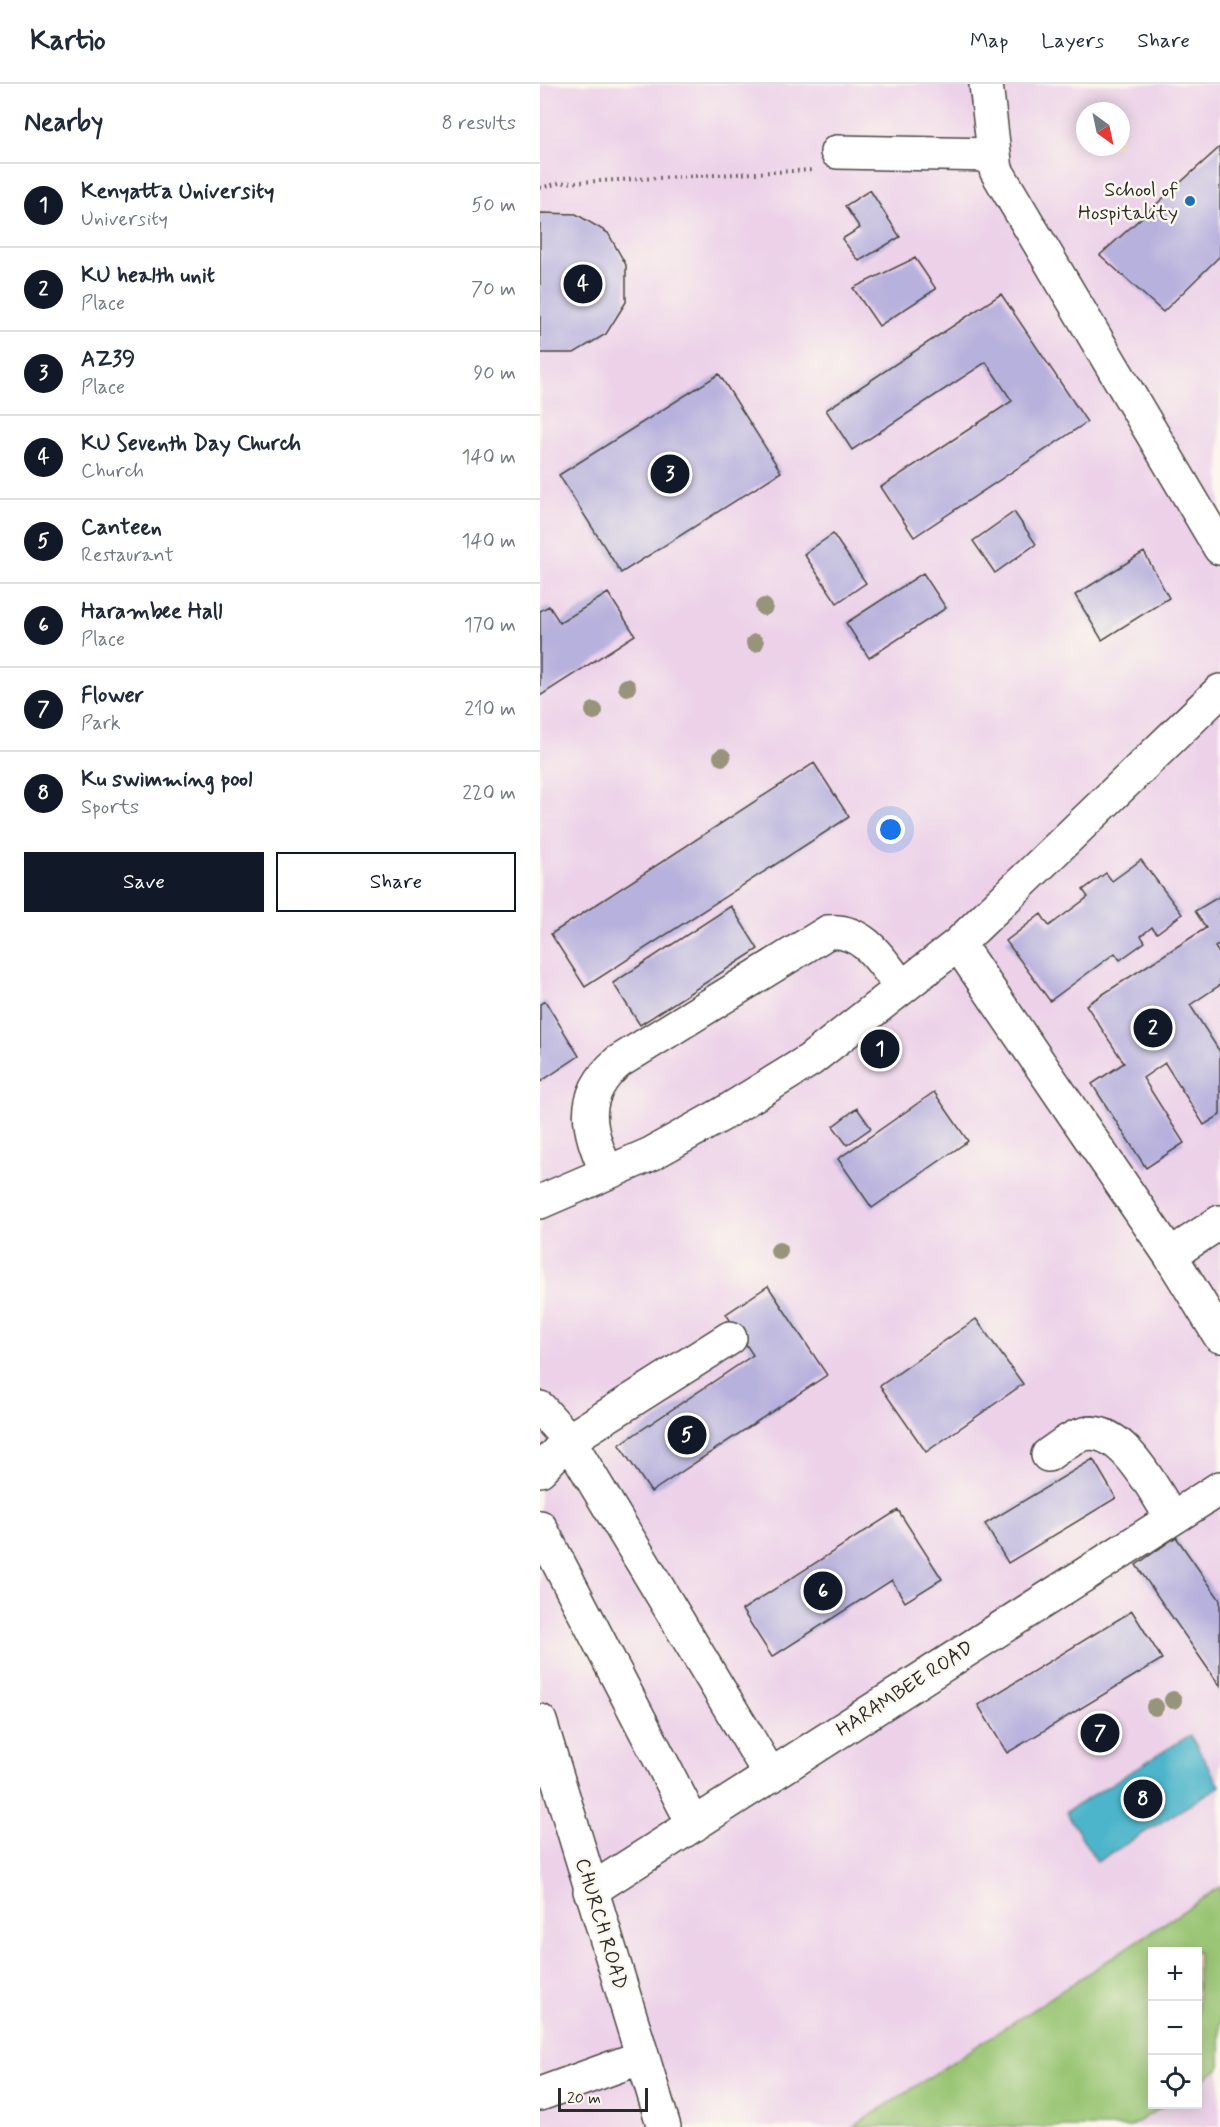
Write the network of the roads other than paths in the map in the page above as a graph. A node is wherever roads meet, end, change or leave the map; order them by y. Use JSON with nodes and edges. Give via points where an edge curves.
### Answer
{"nodes":[{"id":1,"x":986,"y":84,"type":"edge"},
{"id":2,"x":994,"y":155,"type":"junction"},
{"id":3,"x":831,"y":161,"type":"road end"},
{"id":4,"x":1220,"y":548,"type":"edge"},
{"id":5,"x":1220,"y":691,"type":"edge"},
{"id":6,"x":958,"y":944,"type":"junction"},
{"id":7,"x":902,"y":988,"type":"junction"},
{"id":8,"x":607,"y":1173,"type":"junction"},
{"id":9,"x":540,"y":1202,"type":"edge"},
{"id":10,"x":1220,"y":1222,"type":"edge"},
{"id":11,"x":1170,"y":1255,"type":"junction"},
{"id":12,"x":1220,"y":1336,"type":"edge"},
{"id":13,"x":730,"y":1338,"type":"dead end"},
{"id":14,"x":540,"y":1408,"type":"edge"},
{"id":15,"x":569,"y":1440,"type":"junction"},
{"id":16,"x":1048,"y":1455,"type":"dead end"},
{"id":17,"x":540,"y":1470,"type":"edge"},
{"id":18,"x":1220,"y":1488,"type":"edge"},
{"id":19,"x":1172,"y":1518,"type":"junction"},
{"id":20,"x":540,"y":1527,"type":"edge"},
{"id":21,"x":540,"y":1721,"type":"edge"},
{"id":22,"x":771,"y":1776,"type":"junction"},
{"id":23,"x":694,"y":1825,"type":"junction"},
{"id":24,"x":590,"y":1891,"type":"junction"},
{"id":25,"x":642,"y":2056,"type":"junction"},
{"id":26,"x":540,"y":2094,"type":"edge"},
{"id":27,"x":664,"y":2127,"type":"edge"}],
"edges":[{"from":1,"to":2,"type":"street"},
{"from":2,"to":3,"type":"street"},
{"from":2,"to":4,"type":"street","via":[[996,170]]},
{"from":5,"to":6,"type":"street"},
{"from":6,"to":7,"type":"street"},
{"from":6,"to":11,"type":"street"},
{"from":7,"to":8,"type":"street","via":[[810,1060],[722,1115]]},
{"from":7,"to":8,"type":"street","via":[[859,938],[840,931],[828,933],[618,1062],[602,1075],[591,1093],[591,1125]]},
{"from":8,"to":9,"type":"street"},
{"from":10,"to":11,"type":"street"},
{"from":11,"to":12,"type":"street"},
{"from":13,"to":15,"type":"street"},
{"from":14,"to":15,"type":"street"},
{"from":15,"to":17,"type":"street"},
{"from":15,"to":22,"type":"street"},
{"from":16,"to":19,"type":"street","via":[[1083,1434],[1102,1434],[1117,1442],[1134,1460]]},
{"from":18,"to":19,"type":"street","name":"HARAMBEE ROAD"},
{"from":19,"to":22,"type":"street","name":"HARAMBEE ROAD"},
{"from":20,"to":23,"type":"street"},
{"from":21,"to":24,"type":"street","name":"CHURCH ROAD"},
{"from":22,"to":23,"type":"street","name":"HARAMBEE ROAD"},
{"from":23,"to":24,"type":"street","name":"HARAMBEE ROAD"},
{"from":24,"to":25,"type":"street","name":"CHURCH ROAD"},
{"from":25,"to":26,"type":"street"},
{"from":25,"to":27,"type":"street","name":"CHURCH ROAD"}]}
